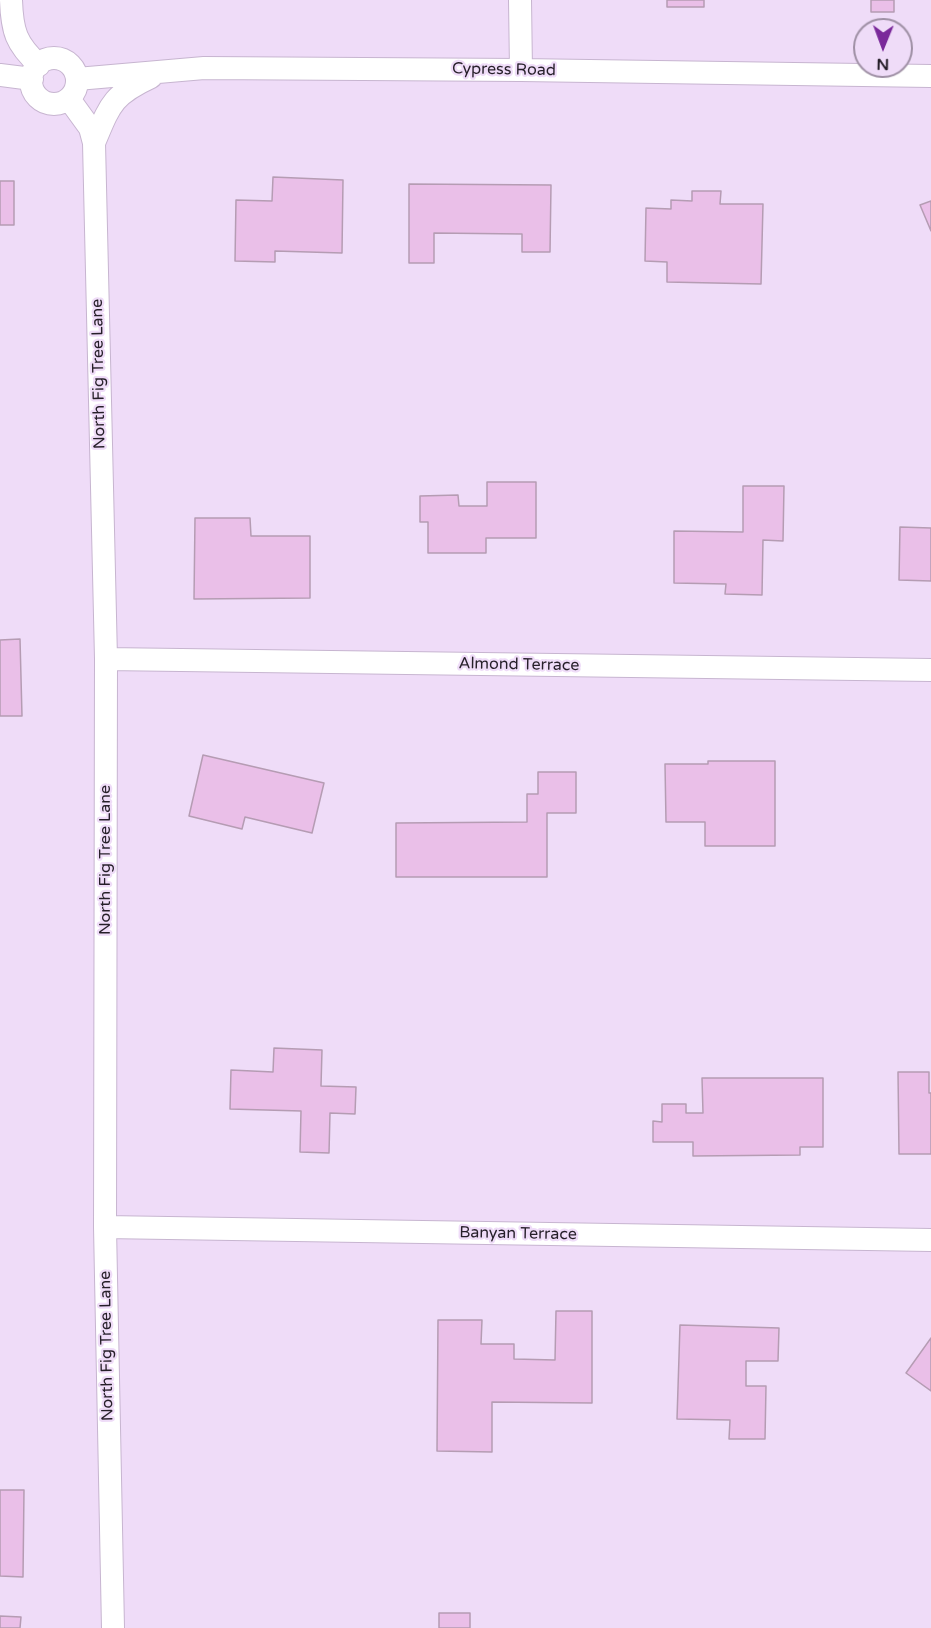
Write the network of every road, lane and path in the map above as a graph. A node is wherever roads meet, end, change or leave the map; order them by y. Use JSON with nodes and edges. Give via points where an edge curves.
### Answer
{"nodes":[{"id":1,"x":520,"y":0,"type":"edge"},
{"id":2,"x":11,"y":8,"type":"edge"},
{"id":3,"x":0,"y":43,"type":"edge"},
{"id":4,"x":521,"y":69,"type":"junction"},
{"id":5,"x":35,"y":72,"type":"junction"},
{"id":6,"x":158,"y":73,"type":"junction"},
{"id":7,"x":0,"y":75,"type":"edge"},
{"id":8,"x":931,"y":76,"type":"edge"},
{"id":9,"x":73,"y":89,"type":"junction"},
{"id":10,"x":94,"y":144,"type":"junction"},
{"id":11,"x":106,"y":659,"type":"junction"},
{"id":12,"x":931,"y":670,"type":"edge"},
{"id":13,"x":105,"y":1227,"type":"junction"},
{"id":14,"x":931,"y":1240,"type":"edge"},
{"id":15,"x":112,"y":1628,"type":"edge"}],
"edges":[{"from":1,"to":4,"type":"street"},
{"from":2,"to":3,"type":"street"},
{"from":2,"to":5,"type":"street","via":[[17,41]]},
{"from":4,"to":6,"type":"street","name":"Cypress Road","via":[[204,68]]},
{"from":4,"to":8,"type":"street","name":"Cypress Road"},
{"from":5,"to":7,"type":"street"},
{"from":5,"to":9,"type":"street","via":[[51,59],[66,62],[75,72]]},
{"from":5,"to":9,"type":"street","via":[[35,94],[41,100],[55,104]]},
{"from":6,"to":9,"type":"street","name":"Cypress Road"},
{"from":6,"to":10,"type":"street","via":[[130,87],[110,106]]},
{"from":9,"to":10,"type":"street","name":"North Fig Tree Lane"},
{"from":10,"to":11,"type":"street","name":"North Fig Tree Lane"},
{"from":11,"to":12,"type":"street","name":"Almond Terrace"},
{"from":11,"to":13,"type":"street","name":"North Fig Tree Lane"},
{"from":13,"to":14,"type":"street","name":"Banyan Terrace"},
{"from":13,"to":15,"type":"street","name":"North Fig Tree Lane"}]}
